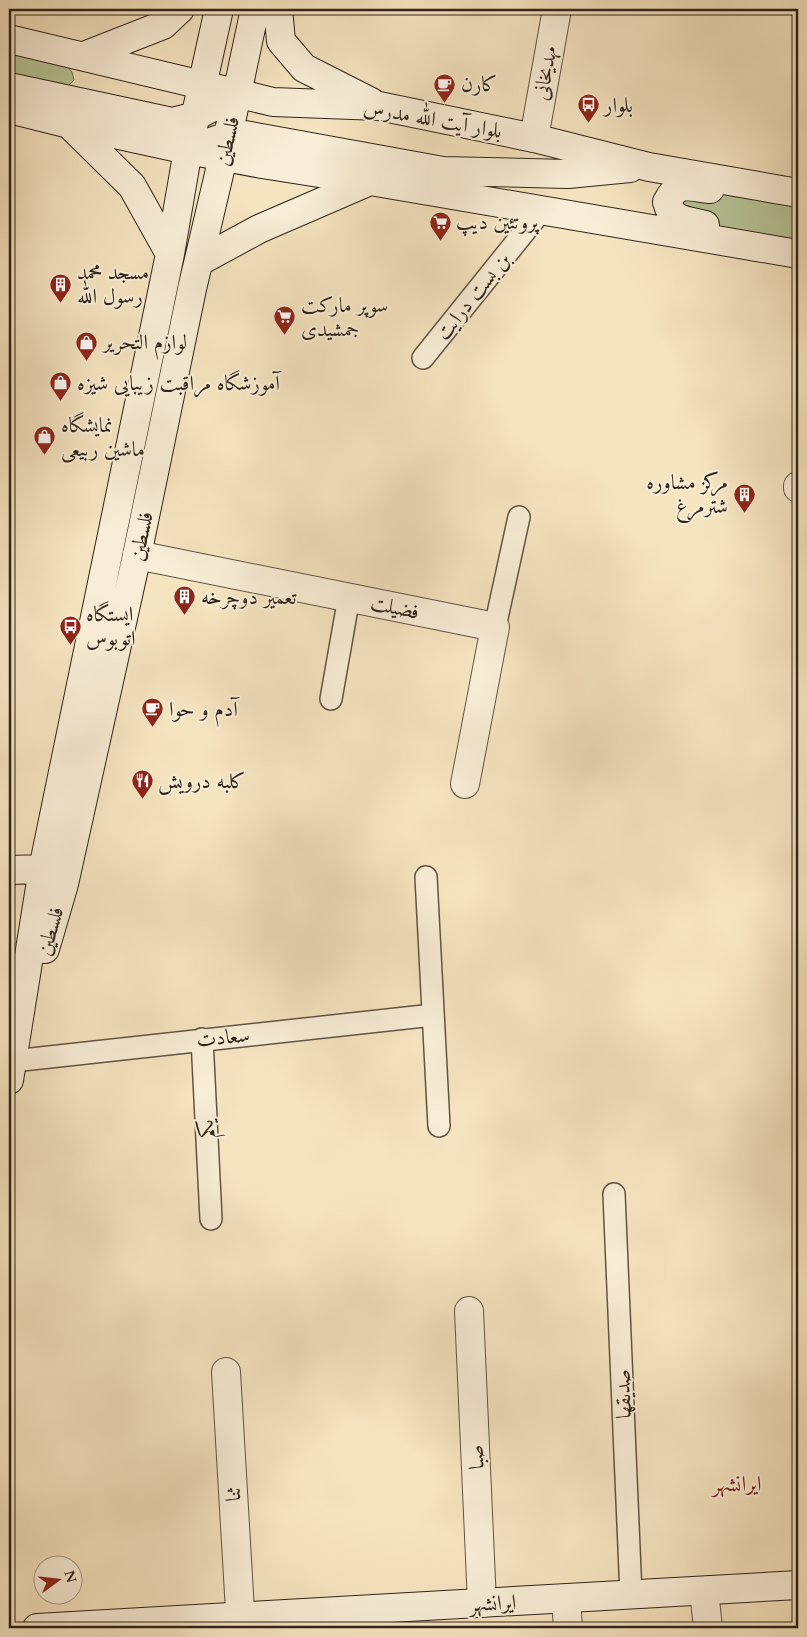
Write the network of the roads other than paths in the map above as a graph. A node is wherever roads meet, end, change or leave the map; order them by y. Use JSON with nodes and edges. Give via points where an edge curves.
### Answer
{"nodes":[{"id":1,"x":180,"y":9,"type":"edge"},
{"id":2,"x":219,"y":9,"type":"edge"},
{"id":3,"x":255,"y":9,"type":"edge"},
{"id":4,"x":278,"y":9,"type":"edge"},
{"id":5,"x":557,"y":9,"type":"edge"},
{"id":6,"x":9,"y":39,"type":"edge"},
{"id":7,"x":84,"y":56,"type":"junction"},
{"id":8,"x":193,"y":82,"type":"junction"},
{"id":9,"x":9,"y":87,"type":"edge"},
{"id":10,"x":237,"y":93,"type":"junction"},
{"id":11,"x":379,"y":106,"type":"junction"},
{"id":12,"x":9,"y":109,"type":"edge"},
{"id":13,"x":184,"y":119,"type":"junction"},
{"id":14,"x":69,"y":124,"type":"junction"},
{"id":15,"x":534,"y":138,"type":"junction"},
{"id":16,"x":226,"y":146,"type":"junction"},
{"id":17,"x":188,"y":150,"type":"junction"},
{"id":18,"x":649,"y":166,"type":"junction"},
{"id":19,"x":370,"y":181,"type":"junction"},
{"id":20,"x":798,"y":192,"type":"edge"},
{"id":21,"x":798,"y":197,"type":"edge"},
{"id":22,"x":542,"y":210,"type":"junction"},
{"id":23,"x":798,"y":252,"type":"edge"},
{"id":24,"x":170,"y":254,"type":"junction"},
{"id":25,"x":200,"y":261,"type":"junction"},
{"id":26,"x":423,"y":358,"type":"dead end"},
{"id":27,"x":519,"y":517,"type":"dead end"},
{"id":28,"x":138,"y":555,"type":"junction"},
{"id":29,"x":349,"y":597,"type":"junction"},
{"id":30,"x":495,"y":627,"type":"junction"},
{"id":31,"x":331,"y":699,"type":"dead end"},
{"id":32,"x":465,"y":784,"type":"dead end"},
{"id":33,"x":9,"y":870,"type":"edge"},
{"id":34,"x":43,"y":870,"type":"junction"},
{"id":35,"x":426,"y":877,"type":"dead end"},
{"id":36,"x":433,"y":1015,"type":"junction"},
{"id":37,"x":202,"y":1039,"type":"junction"},
{"id":38,"x":11,"y":1070,"type":"edge"},
{"id":39,"x":439,"y":1126,"type":"dead end"},
{"id":40,"x":614,"y":1194,"type":"dead end"},
{"id":41,"x":211,"y":1219,"type":"dead end"},
{"id":42,"x":469,"y":1311,"type":"dead end"},
{"id":43,"x":226,"y":1372,"type":"dead end"},
{"id":44,"x":798,"y":1585,"type":"edge"},
{"id":45,"x":704,"y":1591,"type":"junction"},
{"id":46,"x":631,"y":1595,"type":"junction"},
{"id":47,"x":566,"y":1598,"type":"junction"},
{"id":48,"x":482,"y":1603,"type":"junction"},
{"id":49,"x":358,"y":1619,"type":"edge"},
{"id":50,"x":241,"y":1622,"type":"edge"},
{"id":51,"x":37,"y":1628,"type":"edge"},
{"id":52,"x":568,"y":1628,"type":"edge"},
{"id":53,"x":708,"y":1628,"type":"edge"}],
"edges":[{"from":1,"to":7,"type":"main road","via":[[163,25]]},
{"from":2,"to":8,"type":"main road"},
{"from":3,"to":10,"type":"main road","name":"فلسطین"},
{"from":4,"to":11,"type":"main road","via":[[281,41],[304,68]]},
{"from":5,"to":15,"type":"main road","name":"مهدیخانی"},
{"from":6,"to":7,"type":"main road","name":"بلوار آیت الله مدرس"},
{"from":7,"to":8,"type":"main road","name":"بلوار آیت الله مدرس"},
{"from":8,"to":10,"type":"main road","name":"بلوار آیت الله مدرس"},
{"from":8,"to":13,"type":"main road","name":"فلسطین"},
{"from":9,"to":13,"type":"main road"},
{"from":10,"to":11,"type":"main road","name":"بلوار آیت الله مدرس","via":[[273,102]]},
{"from":10,"to":13,"type":"main road"},
{"from":10,"to":16,"type":"main road","name":"فلسطین"},
{"from":11,"to":15,"type":"main road","name":"بلوار آیت الله مدرس"},
{"from":12,"to":14,"type":"main road"},
{"from":13,"to":17,"type":"main road","name":"فلسطین"},
{"from":14,"to":17,"type":"main road"},
{"from":14,"to":24,"type":"main road","via":[[132,186]]},
{"from":15,"to":18,"type":"main road","name":"بلوار آیت الله مدرس"},
{"from":16,"to":17,"type":"main road"},
{"from":16,"to":18,"type":"main road","via":[[245,135],[443,172],[568,174]]},
{"from":16,"to":19,"type":"main road"},
{"from":16,"to":25,"type":"main road","name":"فلسطین"},
{"from":17,"to":24,"type":"main road","name":"فلسطین"},
{"from":18,"to":20,"type":"main road","name":"بلوار آیت الله مدرس"},
{"from":19,"to":22,"type":"main road"},
{"from":19,"to":25,"type":"main road","via":[[259,229]]},
{"from":21,"to":23,"type":"main road","via":[[681,186],[675,189],[667,202],[674,217]]},
{"from":22,"to":23,"type":"main road"},
{"from":22,"to":26,"type":"lane","name":"بن بست درایت"},
{"from":24,"to":34,"type":"main road","name":"فلسطین"},
{"from":25,"to":28,"type":"main road","name":"فلسطین"},
{"from":27,"to":30,"type":"lane"},
{"from":28,"to":29,"type":"main road","name":"فضیلت"},
{"from":28,"to":38,"type":"main road","name":"فلسطین","via":[[64,884]]},
{"from":29,"to":30,"type":"main road","name":"فضیلت"},
{"from":29,"to":31,"type":"lane"},
{"from":30,"to":32,"type":"main road"},
{"from":33,"to":34,"type":"main road"},
{"from":34,"to":38,"type":"main road","name":"فلسطین"},
{"from":35,"to":36,"type":"lane"},
{"from":36,"to":37,"type":"lane","name":"سعادت"},
{"from":36,"to":39,"type":"lane"},
{"from":37,"to":38,"type":"lane","name":"سعادت"},
{"from":37,"to":41,"type":"lane","name":"یکم"},
{"from":40,"to":46,"type":"lane","name":"صدیقها"},
{"from":42,"to":48,"type":"main road","name":"صبا"},
{"from":43,"to":50,"type":"main road","name":"ثنا"},
{"from":44,"to":45,"type":"main road","name":"ایرانشهر"},
{"from":45,"to":46,"type":"main road","name":"ایرانشهر"},
{"from":45,"to":53,"type":"main road"},
{"from":46,"to":47,"type":"main road","name":"ایرانشهر"},
{"from":47,"to":48,"type":"main road","name":"ایرانشهر"},
{"from":47,"to":52,"type":"main road"},
{"from":48,"to":49,"type":"main road","name":"ایرانشهر"},
{"from":49,"to":50,"type":"main road","name":"ایرانشهر"},
{"from":50,"to":51,"type":"main road","name":"ایرانشهر"}]}
